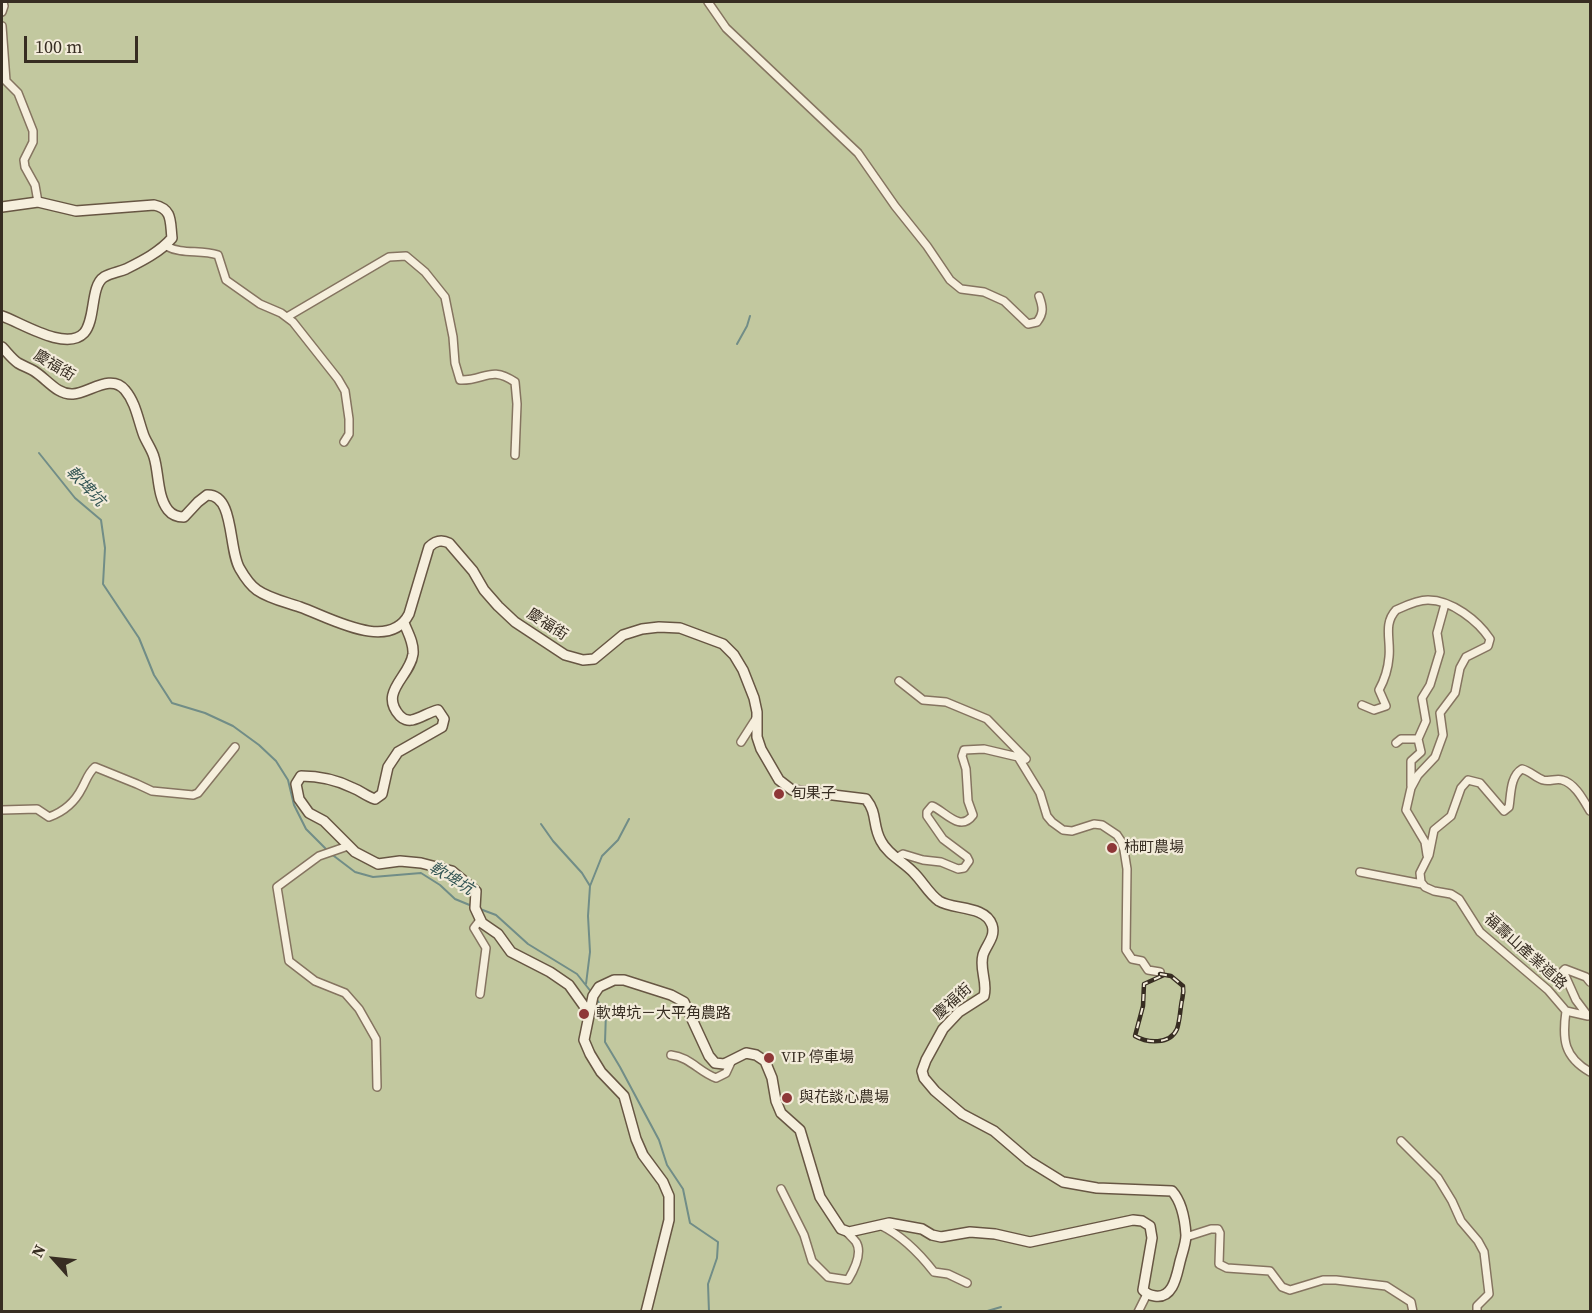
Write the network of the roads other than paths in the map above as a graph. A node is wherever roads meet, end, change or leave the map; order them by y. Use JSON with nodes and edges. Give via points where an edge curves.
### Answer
{"nodes":[{"id":1,"x":3,"y":2,"type":"edge"},
{"id":2,"x":708,"y":2,"type":"edge"},
{"id":3,"x":2,"y":12,"type":"edge"},
{"id":4,"x":2,"y":26,"type":"edge"},
{"id":5,"x":38,"y":202,"type":"junction"},
{"id":6,"x":2,"y":207,"type":"edge"},
{"id":7,"x":166,"y":246,"type":"junction"},
{"id":8,"x":1039,"y":296,"type":"dead end"},
{"id":9,"x":2,"y":316,"type":"edge"},
{"id":10,"x":287,"y":317,"type":"junction"},
{"id":11,"x":2,"y":347,"type":"edge"},
{"id":12,"x":344,"y":442,"type":"dead end"},
{"id":13,"x":515,"y":455,"type":"dead end"},
{"id":14,"x":1445,"y":604,"type":"junction"},
{"id":15,"x":404,"y":623,"type":"junction"},
{"id":16,"x":899,"y":681,"type":"dead end"},
{"id":17,"x":1362,"y":705,"type":"dead end"},
{"id":18,"x":758,"y":716,"type":"junction"},
{"id":19,"x":1418,"y":739,"type":"junction"},
{"id":20,"x":741,"y":742,"type":"dead end"},
{"id":21,"x":1396,"y":743,"type":"dead end"},
{"id":22,"x":235,"y":747,"type":"dead end"},
{"id":23,"x":1026,"y":767,"type":"junction"},
{"id":24,"x":1411,"y":788,"type":"junction"},
{"id":25,"x":2,"y":810,"type":"edge"},
{"id":26,"x":1590,"y":811,"type":"edge"},
{"id":27,"x":344,"y":848,"type":"junction"},
{"id":28,"x":1427,"y":855,"type":"junction"},
{"id":29,"x":896,"y":858,"type":"junction"},
{"id":30,"x":1360,"y":872,"type":"dead end"},
{"id":31,"x":1422,"y":884,"type":"junction"},
{"id":32,"x":481,"y":922,"type":"junction"},
{"id":33,"x":1160,"y":972,"type":"dead end"},
{"id":34,"x":1590,"y":982,"type":"edge"},
{"id":35,"x":480,"y":994,"type":"dead end"},
{"id":36,"x":1566,"y":1011,"type":"junction"},
{"id":37,"x":589,"y":1013,"type":"junction"},
{"id":38,"x":671,"y":1054,"type":"dead end"},
{"id":39,"x":732,"y":1060,"type":"junction"},
{"id":40,"x":1590,"y":1072,"type":"edge"},
{"id":41,"x":377,"y":1087,"type":"dead end"},
{"id":42,"x":1401,"y":1141,"type":"dead end"},
{"id":43,"x":781,"y":1189,"type":"dead end"},
{"id":44,"x":880,"y":1225,"type":"junction"},
{"id":45,"x":846,"y":1231,"type":"junction"},
{"id":46,"x":1186,"y":1237,"type":"junction"},
{"id":47,"x":967,"y":1283,"type":"dead end"},
{"id":48,"x":1147,"y":1294,"type":"junction"},
{"id":49,"x":646,"y":1311,"type":"edge"},
{"id":50,"x":1138,"y":1311,"type":"edge"},
{"id":51,"x":1413,"y":1311,"type":"edge"},
{"id":52,"x":1477,"y":1311,"type":"edge"}],
"edges":[{"from":1,"to":3,"type":"street"},
{"from":2,"to":8,"type":"street","via":[[734,36],[858,153],[950,280],[961,289],[984,291],[1004,301],[1028,324],[1041,317]]},
{"from":4,"to":5,"type":"street","via":[[6,81],[18,93],[33,131],[33,142],[24,160]]},
{"from":5,"to":6,"type":"street"},
{"from":5,"to":7,"type":"street","via":[[76,212],[163,207],[171,219],[172,238]]},
{"from":7,"to":9,"type":"street","name":"慶福街","via":[[103,278],[86,331],[80,336],[51,337]]},
{"from":7,"to":10,"type":"street","via":[[176,251],[218,255],[226,280]]},
{"from":10,"to":12,"type":"street","via":[[312,344],[345,391],[349,434]]},
{"from":10,"to":13,"type":"street","via":[[389,257],[406,256],[445,297],[460,380],[472,381],[490,373],[515,382]]},
{"from":11,"to":15,"type":"street","name":"慶福街","via":[[18,363],[66,393],[112,383],[125,390],[154,457],[169,512],[184,517],[207,495],[218,497],[224,503],[238,566],[256,590],[344,626],[388,631]]},
{"from":14,"to":17,"type":"street","via":[[1428,600],[1392,614],[1387,675],[1379,690],[1386,706],[1374,710]]},
{"from":14,"to":19,"type":"street","via":[[1437,633],[1440,652],[1422,698],[1426,721]]},
{"from":14,"to":24,"type":"street","via":[[1462,612],[1490,639],[1488,646],[1466,657],[1460,668],[1455,693],[1440,713],[1443,735],[1435,758]]},
{"from":15,"to":18,"type":"street","name":"慶福街","via":[[426,554],[435,541],[445,541],[506,614],[565,655],[594,659],[623,635],[659,627],[680,628],[723,644],[743,670]]},
{"from":15,"to":27,"type":"street","via":[[413,655],[396,686],[392,700],[395,710],[411,721],[438,710],[444,719],[442,727],[398,752],[388,767],[382,795],[375,799],[317,776],[301,776],[296,784],[299,799],[309,813],[324,821]]},
{"from":16,"to":23,"type":"street","via":[[923,700],[946,702],[987,719],[1027,760]]},
{"from":18,"to":20,"type":"street"},
{"from":18,"to":29,"type":"street","name":"慶福街","via":[[759,743],[779,780],[792,790],[866,799],[873,808],[882,844]]},
{"from":19,"to":21,"type":"street","via":[[1401,739]]},
{"from":19,"to":24,"type":"street","via":[[1421,752],[1411,761]]},
{"from":22,"to":25,"type":"street","via":[[193,795],[152,791],[95,767],[74,802],[54,815],[49,817],[37,809]]},
{"from":23,"to":29,"type":"street","via":[[1018,757],[984,749],[964,750],[971,819],[952,820],[932,806],[927,816],[943,839],[968,857],[968,864],[958,868],[903,854]]},
{"from":23,"to":33,"type":"street","via":[[1052,822],[1072,831],[1102,825],[1117,835],[1125,850],[1127,869],[1126,950],[1148,970]]},
{"from":24,"to":28,"type":"street","via":[[1406,810],[1425,842]]},
{"from":26,"to":28,"type":"street","via":[[1568,784],[1535,777],[1526,770],[1518,771],[1509,807],[1504,811],[1480,783],[1468,780],[1451,816],[1434,830]]},
{"from":27,"to":32,"type":"street","via":[[378,864],[400,861],[452,871],[476,891],[475,908]]},
{"from":27,"to":41,"type":"street","via":[[319,856],[277,887],[289,961],[315,981],[345,993],[359,1009],[376,1039]]},
{"from":28,"to":31,"type":"street","via":[[1420,873]]},
{"from":29,"to":46,"type":"street","name":"慶福街","via":[[914,872],[936,899],[948,906],[973,910],[987,917],[992,926],[981,970],[987,987],[984,996],[959,1012],[943,1029],[926,1060],[924,1078],[962,1114],[994,1131],[1029,1161],[1064,1182],[1097,1188],[1172,1191],[1178,1197]]},
{"from":30,"to":31,"type":"street","name":"福壽山產業道路"},
{"from":31,"to":36,"type":"street","name":"福壽山產業道路","via":[[1459,899],[1480,932],[1539,982]]},
{"from":32,"to":35,"type":"street","via":[[474,928],[486,948]]},
{"from":32,"to":37,"type":"street","via":[[498,934],[511,952],[569,985]]},
{"from":34,"to":36,"type":"street","via":[[1571,970],[1563,970],[1588,1016]]},
{"from":36,"to":40,"type":"street","name":"福壽山產業道路","via":[[1564,1030],[1569,1053],[1572,1060]]},
{"from":37,"to":39,"type":"street","via":[[594,993],[614,980],[671,995],[684,1002],[715,1063]]},
{"from":37,"to":49,"type":"street","via":[[584,1040],[590,1054],[624,1096],[643,1155],[669,1196],[669,1220]]},
{"from":38,"to":39,"type":"street","via":[[683,1056],[704,1074],[716,1078],[726,1074]]},
{"from":39,"to":45,"type":"street","via":[[746,1053],[765,1061],[781,1113],[800,1130],[820,1197]]},
{"from":42,"to":52,"type":"street","via":[[1438,1178],[1461,1221],[1484,1252],[1489,1294]]},
{"from":43,"to":45,"type":"street","via":[[812,1261],[828,1276],[848,1280],[859,1252],[857,1243]]},
{"from":44,"to":45,"type":"street"},
{"from":44,"to":47,"type":"street","via":[[893,1231],[934,1272]]},
{"from":44,"to":48,"type":"street","via":[[903,1224],[941,1237],[970,1232],[1030,1242],[1142,1221],[1150,1226],[1152,1238],[1143,1284]]},
{"from":46,"to":48,"type":"street","name":"慶福街","via":[[1170,1292],[1158,1297]]},
{"from":46,"to":51,"type":"street","via":[[1218,1229],[1219,1264],[1270,1271],[1282,1287],[1290,1290],[1323,1280],[1386,1286],[1411,1302]]},
{"from":48,"to":50,"type":"street"}]}
